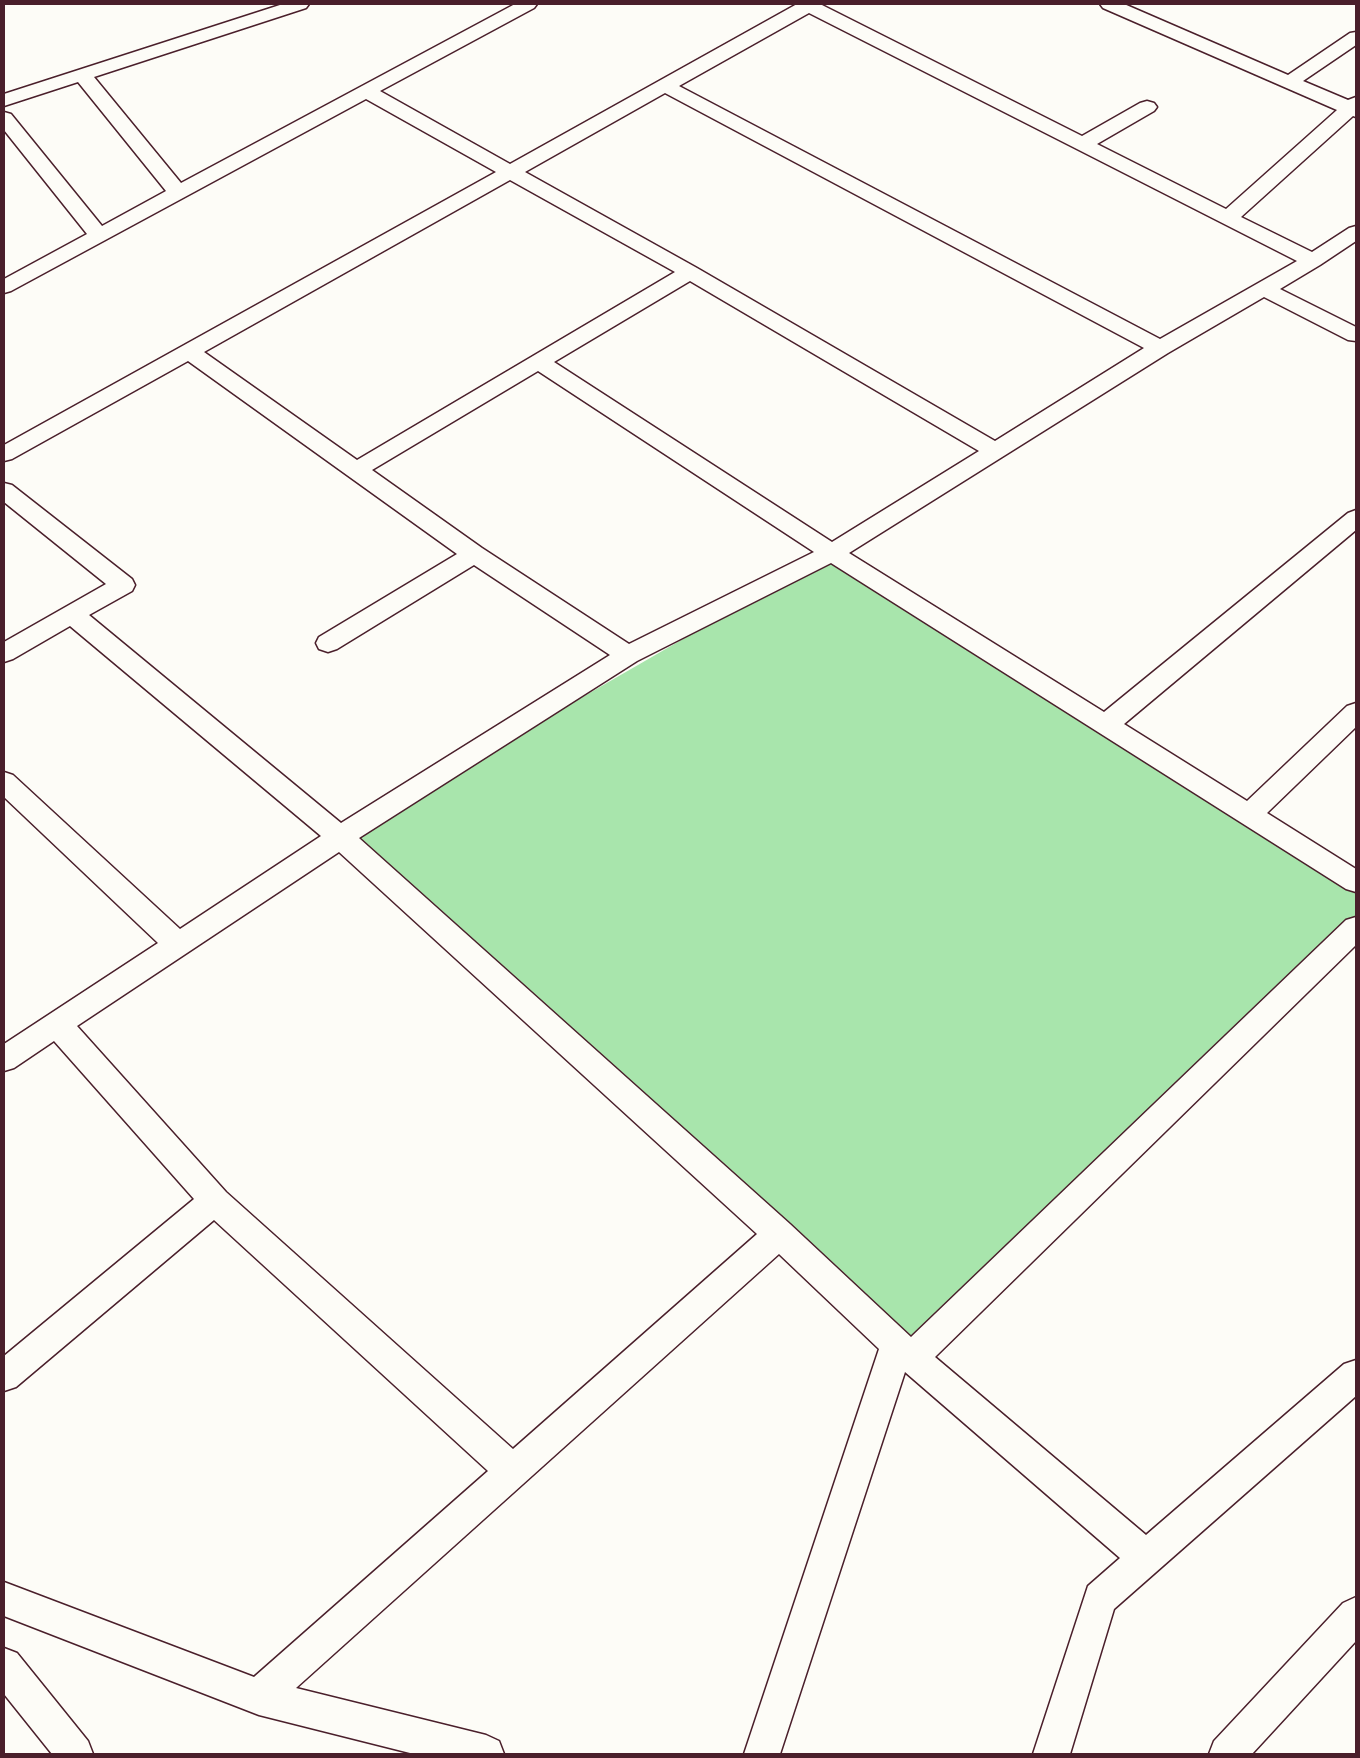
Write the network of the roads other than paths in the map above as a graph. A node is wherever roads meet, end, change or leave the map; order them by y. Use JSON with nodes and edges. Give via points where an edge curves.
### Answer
{"nodes":[{"id":1,"x":300,"y":4,"type":"edge"},
{"id":2,"x":809,"y":4,"type":"edge"},
{"id":3,"x":1109,"y":4,"type":"edge"},
{"id":4,"x":523,"y":5,"type":"edge"},
{"id":5,"x":1356,"y":36,"type":"edge"},
{"id":6,"x":82,"y":75,"type":"junction"},
{"id":7,"x":1289,"y":82,"type":"junction"},
{"id":8,"x":665,"y":86,"type":"junction"},
{"id":9,"x":366,"y":91,"type":"junction"},
{"id":10,"x":4,"y":100,"type":"edge"},
{"id":11,"x":1147,"y":107,"type":"dead end"},
{"id":12,"x":1354,"y":107,"type":"edge"},
{"id":13,"x":4,"y":118,"type":"edge"},
{"id":14,"x":1082,"y":144,"type":"junction"},
{"id":15,"x":510,"y":172,"type":"junction"},
{"id":16,"x":178,"y":193,"type":"junction"},
{"id":17,"x":1229,"y":218,"type":"junction"},
{"id":18,"x":1356,"y":232,"type":"edge"},
{"id":19,"x":99,"y":236,"type":"junction"},
{"id":20,"x":1313,"y":261,"type":"junction"},
{"id":21,"x":4,"y":264,"type":"edge"},
{"id":22,"x":690,"y":272,"type":"junction"},
{"id":23,"x":25,"y":275,"type":"junction"},
{"id":24,"x":4,"y":287,"type":"edge"},
{"id":25,"x":1264,"y":289,"type":"junction"},
{"id":26,"x":1356,"y":335,"type":"edge"},
{"id":27,"x":1160,"y":348,"type":"junction"},
{"id":28,"x":189,"y":351,"type":"junction"},
{"id":29,"x":539,"y":362,"type":"junction"},
{"id":30,"x":995,"y":451,"type":"junction"},
{"id":31,"x":4,"y":454,"type":"edge"},
{"id":32,"x":356,"y":470,"type":"junction"},
{"id":33,"x":4,"y":490,"type":"edge"},
{"id":34,"x":1356,"y":518,"type":"edge"},
{"id":35,"x":832,"y":553,"type":"junction"},
{"id":36,"x":474,"y":554,"type":"junction"},
{"id":37,"x":72,"y":614,"type":"junction"},
{"id":38,"x":328,"y":643,"type":"dead end"},
{"id":39,"x":4,"y":653,"type":"edge"},
{"id":40,"x":628,"y":655,"type":"junction"},
{"id":41,"x":1356,"y":712,"type":"edge"},
{"id":42,"x":1106,"y":725,"type":"junction"},
{"id":43,"x":4,"y":782,"type":"edge"},
{"id":44,"x":1249,"y":814,"type":"junction"},
{"id":45,"x":340,"y":837,"type":"junction"},
{"id":46,"x":1356,"y":882,"type":"edge"},
{"id":47,"x":1356,"y":928,"type":"edge"},
{"id":48,"x":178,"y":944,"type":"junction"},
{"id":49,"x":57,"y":1024,"type":"junction"},
{"id":50,"x":6,"y":1054,"type":"edge"},
{"id":51,"x":215,"y":1201,"type":"junction"},
{"id":52,"x":779,"y":1234,"type":"junction"},
{"id":53,"x":904,"y":1351,"type":"junction"},
{"id":54,"x":4,"y":1376,"type":"edge"},
{"id":55,"x":1356,"y":1376,"type":"edge"},
{"id":56,"x":513,"y":1472,"type":"junction"},
{"id":57,"x":1146,"y":1559,"type":"junction"},
{"id":58,"x":4,"y":1599,"type":"edge"},
{"id":59,"x":1356,"y":1616,"type":"edge"},
{"id":60,"x":4,"y":1666,"type":"edge"},
{"id":61,"x":259,"y":1697,"type":"junction"},
{"id":62,"x":75,"y":1754,"type":"edge"},
{"id":63,"x":486,"y":1754,"type":"edge"},
{"id":64,"x":762,"y":1754,"type":"edge"},
{"id":65,"x":1052,"y":1754,"type":"edge"},
{"id":66,"x":1227,"y":1754,"type":"edge"}],
"edges":[{"from":1,"to":6,"type":"street"},
{"from":2,"to":8,"type":"street"},
{"from":2,"to":14,"type":"street"},
{"from":3,"to":7,"type":"street"},
{"from":4,"to":9,"type":"street"},
{"from":5,"to":7,"type":"street"},
{"from":6,"to":10,"type":"street"},
{"from":6,"to":16,"type":"street"},
{"from":7,"to":12,"type":"street"},
{"from":8,"to":15,"type":"street"},
{"from":8,"to":27,"type":"street"},
{"from":9,"to":15,"type":"street"},
{"from":9,"to":16,"type":"street"},
{"from":11,"to":14,"type":"street"},
{"from":12,"to":17,"type":"street"},
{"from":13,"to":19,"type":"street"},
{"from":14,"to":17,"type":"street"},
{"from":15,"to":22,"type":"street"},
{"from":15,"to":28,"type":"street"},
{"from":16,"to":19,"type":"street"},
{"from":17,"to":20,"type":"street"},
{"from":18,"to":20,"type":"street"},
{"from":19,"to":23,"type":"street"},
{"from":20,"to":25,"type":"street"},
{"from":21,"to":23,"type":"street"},
{"from":22,"to":29,"type":"street"},
{"from":22,"to":30,"type":"street"},
{"from":23,"to":24,"type":"street"},
{"from":25,"to":26,"type":"street"},
{"from":25,"to":27,"type":"street"},
{"from":27,"to":30,"type":"street"},
{"from":28,"to":31,"type":"street"},
{"from":28,"to":32,"type":"street"},
{"from":29,"to":32,"type":"street"},
{"from":29,"to":35,"type":"street"},
{"from":30,"to":35,"type":"street"},
{"from":32,"to":36,"type":"street"},
{"from":33,"to":37,"type":"street","via":[[122,585]]},
{"from":34,"to":42,"type":"street"},
{"from":35,"to":40,"type":"street"},
{"from":35,"to":42,"type":"street"},
{"from":36,"to":38,"type":"street"},
{"from":36,"to":40,"type":"street"},
{"from":37,"to":39,"type":"street"},
{"from":37,"to":45,"type":"street"},
{"from":40,"to":45,"type":"street"},
{"from":41,"to":44,"type":"street"},
{"from":42,"to":44,"type":"street"},
{"from":43,"to":48,"type":"street"},
{"from":44,"to":46,"type":"street"},
{"from":45,"to":48,"type":"street"},
{"from":45,"to":52,"type":"street"},
{"from":47,"to":53,"type":"street"},
{"from":48,"to":49,"type":"street"},
{"from":49,"to":50,"type":"street"},
{"from":49,"to":51,"type":"street"},
{"from":51,"to":54,"type":"street"},
{"from":51,"to":56,"type":"street"},
{"from":52,"to":53,"type":"street"},
{"from":52,"to":56,"type":"street"},
{"from":53,"to":57,"type":"street"},
{"from":53,"to":64,"type":"street"},
{"from":55,"to":57,"type":"street"},
{"from":56,"to":61,"type":"street"},
{"from":57,"to":65,"type":"street","via":[[1100,1598]]},
{"from":58,"to":61,"type":"street"},
{"from":59,"to":66,"type":"street"},
{"from":60,"to":62,"type":"street"},
{"from":61,"to":63,"type":"street"}]}
